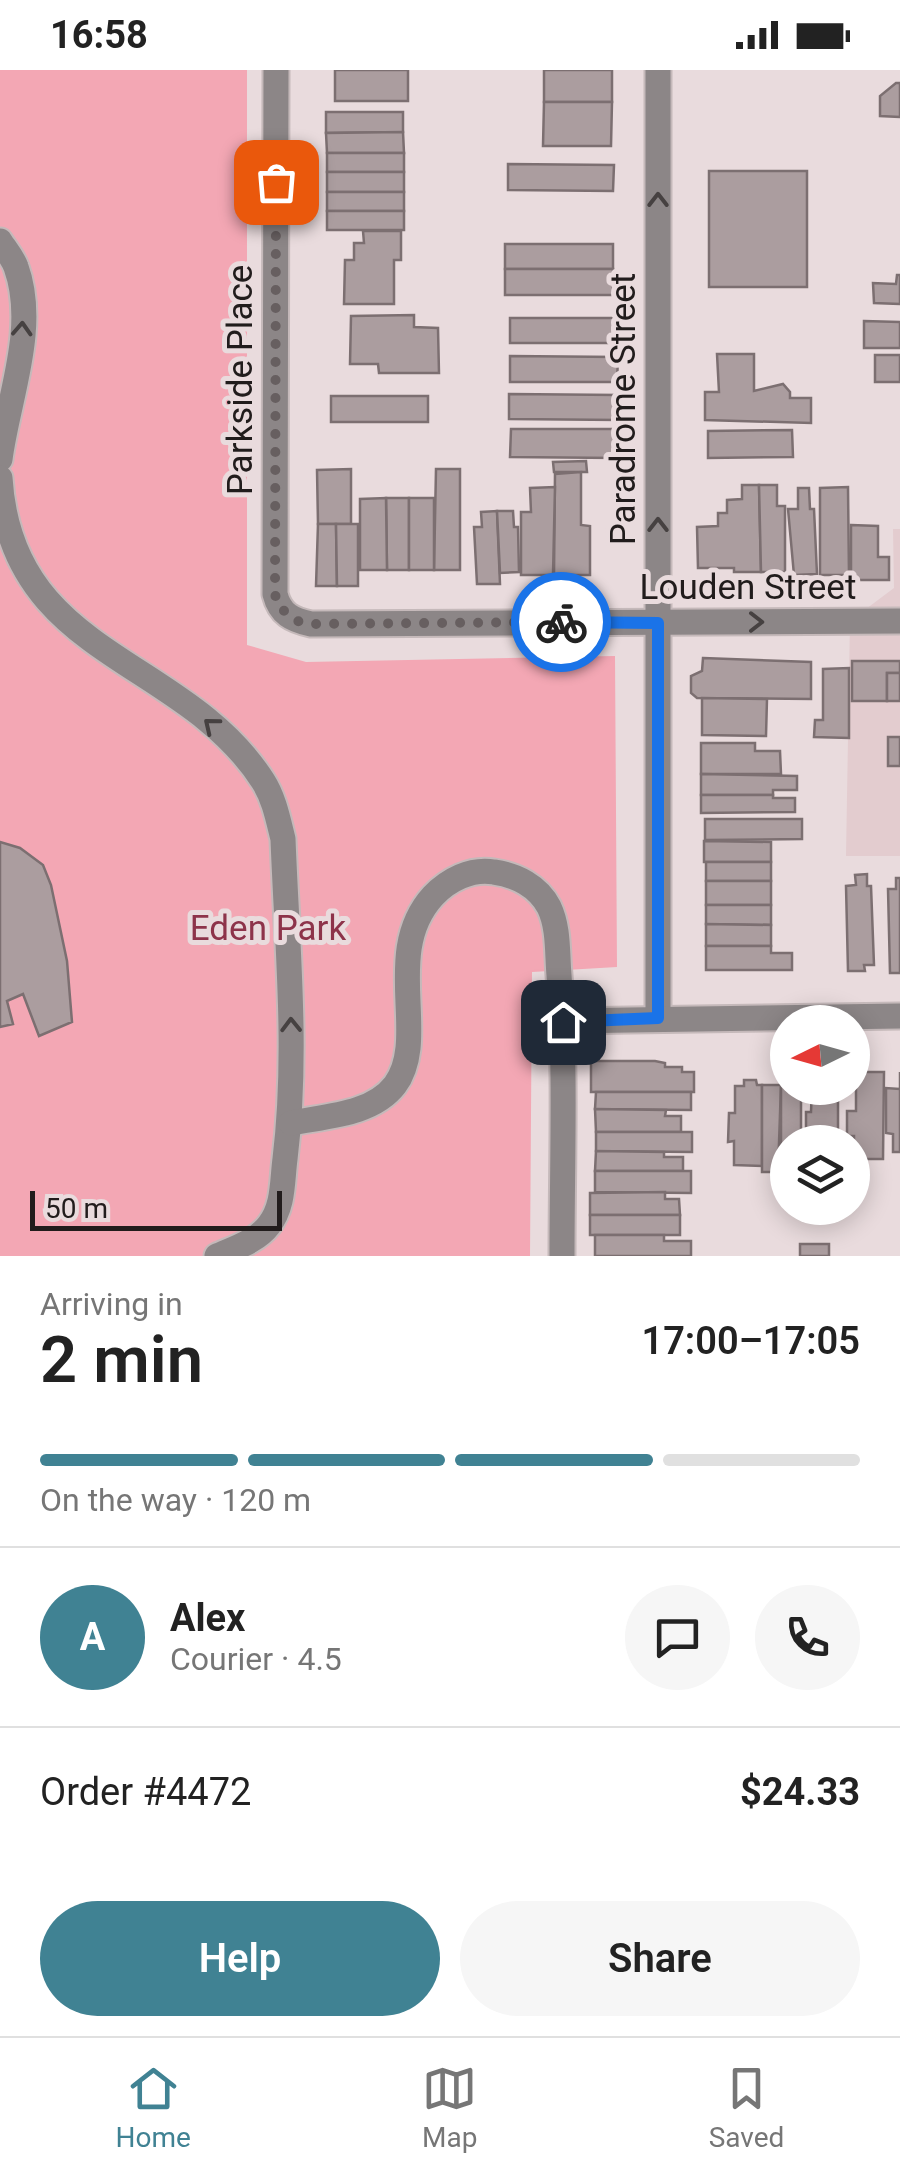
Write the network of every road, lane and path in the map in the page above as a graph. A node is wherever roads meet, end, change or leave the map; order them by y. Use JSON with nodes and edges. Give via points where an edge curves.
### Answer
{"nodes":[{"id":1,"x":276,"y":70,"type":"edge"},
{"id":2,"x":658,"y":70,"type":"edge"},
{"id":3,"x":0,"y":241,"type":"edge"},
{"id":4,"x":0,"y":459,"type":"edge"},
{"id":5,"x":0,"y":478,"type":"edge"},
{"id":6,"x":297,"y":621,"type":"joint"},
{"id":7,"x":900,"y":621,"type":"edge"},
{"id":8,"x":658,"y":623,"type":"junction"},
{"id":9,"x":900,"y":1016,"type":"edge"},
{"id":10,"x":658,"y":1018,"type":"junction"},
{"id":11,"x":563,"y":1022,"type":"junction"},
{"id":12,"x":290,"y":1122,"type":"junction"},
{"id":13,"x":218,"y":1256,"type":"edge"},
{"id":14,"x":562,"y":1256,"type":"edge"}],
"edges":[{"from":1,"to":6,"type":"street","name":"Parkside Place","via":[[275,594],[278,606]]},
{"from":8,"to":2,"type":"street","name":"Paradrome Street","one_way":true},
{"from":4,"to":3,"type":"street","one_way":true,"via":[[23,334],[16,265]]},
{"from":12,"to":5,"type":"street","one_way":true,"via":[[282,839],[265,784],[215,725],[75,630],[52,607],[16,553]]},
{"from":6,"to":8,"type":"street","name":"Louden Street"},
{"from":8,"to":7,"type":"street","name":"Louden Street","one_way":true},
{"from":8,"to":10,"type":"street","name":"Paradrome Street"},
{"from":9,"to":10,"type":"street"},
{"from":10,"to":11,"type":"street"},
{"from":11,"to":12,"type":"street","via":[[556,928],[543,898],[508,874],[473,872],[434,895],[410,936],[406,1052],[397,1082],[373,1103]]},
{"from":11,"to":14,"type":"street"},
{"from":12,"to":13,"type":"street","via":[[276,1214],[262,1232]]}]}
